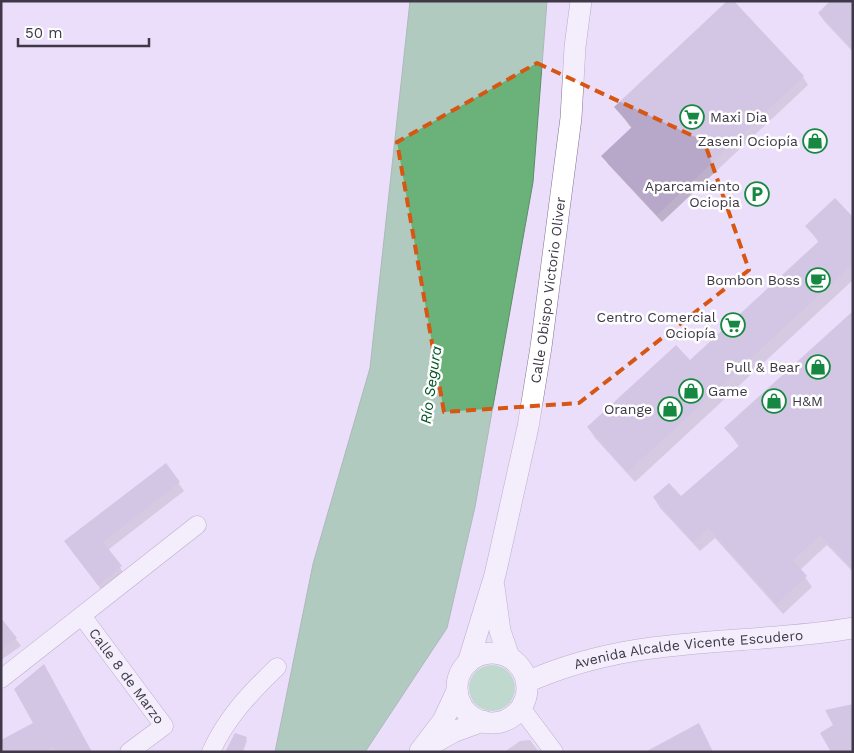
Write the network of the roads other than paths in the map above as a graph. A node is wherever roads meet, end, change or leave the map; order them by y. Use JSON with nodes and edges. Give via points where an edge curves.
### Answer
{"nodes":[{"id":1,"x":581,"y":1,"type":"edge"},
{"id":2,"x":197,"y":526,"type":"dead end"},
{"id":3,"x":495,"y":575,"type":"junction"},
{"id":4,"x":82,"y":616,"type":"junction"},
{"id":5,"x":853,"y":628,"type":"edge"},
{"id":6,"x":509,"y":656,"type":"junction"},
{"id":7,"x":468,"y":663,"type":"junction"},
{"id":8,"x":277,"y":667,"type":"dead end"},
{"id":9,"x":1,"y":678,"type":"edge"},
{"id":10,"x":527,"y":682,"type":"junction"},
{"id":11,"x":457,"y":691,"type":"junction"},
{"id":12,"x":521,"y":708,"type":"junction"},
{"id":13,"x":482,"y":721,"type":"junction"},
{"id":14,"x":128,"y":752,"type":"edge"},
{"id":15,"x":211,"y":752,"type":"edge"},
{"id":16,"x":419,"y":752,"type":"edge"},
{"id":17,"x":554,"y":752,"type":"edge"}],
"edges":[{"from":1,"to":3,"type":"street","name":"Calle Obispo Victorio Oliver","via":[[571,118],[541,347],[528,427]]},
{"from":2,"to":4,"type":"street","name":"Calle 8 de Marzo"},
{"from":3,"to":6,"type":"street","name":"Calle Obispo Victorio Oliver","via":[[494,595],[500,631]]},
{"from":3,"to":7,"type":"street","name":"Calle Obispo Victorio Oliver"},
{"from":4,"to":9,"type":"street","name":"Calle 8 de Marzo"},
{"from":4,"to":14,"type":"street","name":"Calle 8 de Marzo","via":[[164,726]]},
{"from":5,"to":10,"type":"street","name":"Avenida Alcalde Vicente Escudero","via":[[646,647],[576,663]]},
{"from":6,"to":7,"type":"street","via":[[487,653]]},
{"from":6,"to":10,"type":"street","via":[[517,663]]},
{"from":7,"to":11,"type":"street","via":[[460,676]]},
{"from":8,"to":15,"type":"street","via":[[222,728]]},
{"from":10,"to":12,"type":"street"},
{"from":11,"to":13,"type":"street","via":[[465,710]]},
{"from":11,"to":16,"type":"street","via":[[443,721]]},
{"from":12,"to":13,"type":"street","via":[[504,721]]},
{"from":12,"to":17,"type":"street"},
{"from":13,"to":16,"type":"street","via":[[453,732]]}]}
